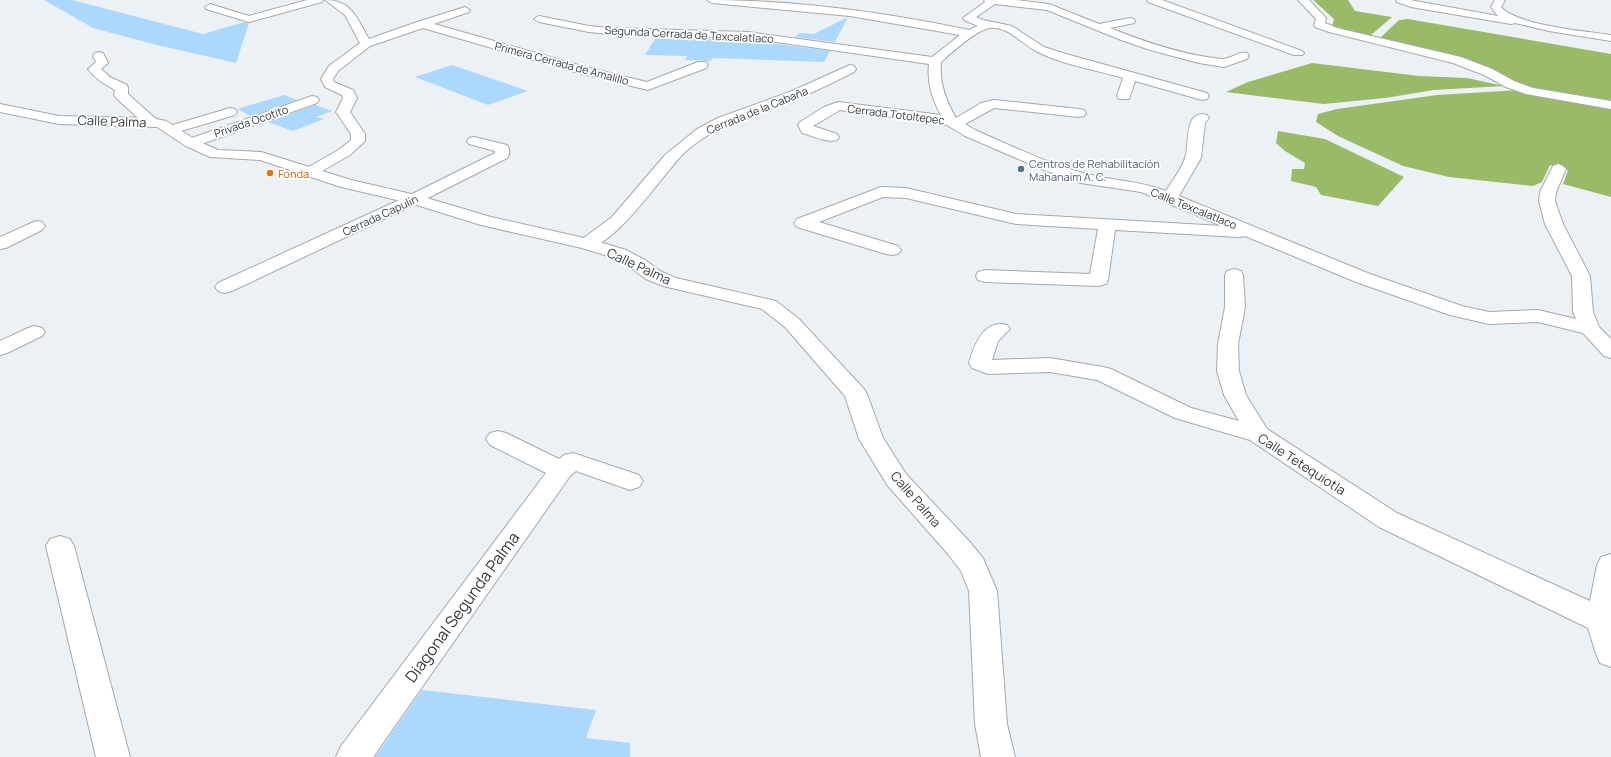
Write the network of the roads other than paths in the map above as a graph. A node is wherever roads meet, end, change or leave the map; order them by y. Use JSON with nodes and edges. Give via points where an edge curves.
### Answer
{"nodes":[{"id":1,"x":318,"y":0,"type":"edge"},
{"id":2,"x":330,"y":0,"type":"edge"},
{"id":3,"x":712,"y":0,"type":"edge"},
{"id":4,"x":992,"y":0,"type":"edge"},
{"id":5,"x":1152,"y":0,"type":"edge"},
{"id":6,"x":1303,"y":0,"type":"edge"},
{"id":7,"x":1401,"y":0,"type":"edge"},
{"id":8,"x":1500,"y":0,"type":"edge"},
{"id":9,"x":210,"y":7,"type":"dead end"},
{"id":10,"x":464,"y":10,"type":"dead end"},
{"id":11,"x":539,"y":19,"type":"dead end"},
{"id":12,"x":1130,"y":21,"type":"dead end"},
{"id":13,"x":421,"y":24,"type":"junction"},
{"id":14,"x":1526,"y":24,"type":"junction"},
{"id":15,"x":989,"y":25,"type":"junction"},
{"id":16,"x":1099,"y":27,"type":"junction"},
{"id":17,"x":972,"y":34,"type":"junction"},
{"id":18,"x":1611,"y":38,"type":"edge"},
{"id":19,"x":366,"y":44,"type":"junction"},
{"id":20,"x":1298,"y":53,"type":"dead end"},
{"id":21,"x":99,"y":56,"type":"dead end"},
{"id":22,"x":1243,"y":56,"type":"dead end"},
{"id":23,"x":935,"y":61,"type":"junction"},
{"id":24,"x":702,"y":65,"type":"dead end"},
{"id":25,"x":850,"y":69,"type":"dead end"},
{"id":26,"x":1130,"y":76,"type":"junction"},
{"id":27,"x":1124,"y":96,"type":"dead end"},
{"id":28,"x":1202,"y":96,"type":"dead end"},
{"id":29,"x":312,"y":100,"type":"dead end"},
{"id":30,"x":1611,"y":105,"type":"edge"},
{"id":31,"x":0,"y":108,"type":"edge"},
{"id":32,"x":230,"y":112,"type":"dead end"},
{"id":33,"x":1079,"y":113,"type":"dead end"},
{"id":34,"x":1202,"y":118,"type":"dead end"},
{"id":35,"x":151,"y":122,"type":"junction"},
{"id":36,"x":953,"y":122,"type":"junction"},
{"id":37,"x":171,"y":130,"type":"junction"},
{"id":38,"x":832,"y":137,"type":"dead end"},
{"id":39,"x":474,"y":141,"type":"dead end"},
{"id":40,"x":191,"y":143,"type":"junction"},
{"id":41,"x":1558,"y":169,"type":"dead end"},
{"id":42,"x":310,"y":172,"type":"junction"},
{"id":43,"x":1170,"y":198,"type":"junction"},
{"id":44,"x":414,"y":199,"type":"junction"},
{"id":45,"x":1107,"y":224,"type":"junction"},
{"id":46,"x":36,"y":226,"type":"dead end"},
{"id":47,"x":1256,"y":233,"type":"junction"},
{"id":48,"x":0,"y":244,"type":"edge"},
{"id":49,"x":587,"y":244,"type":"junction"},
{"id":50,"x":892,"y":250,"type":"dead end"},
{"id":51,"x":1234,"y":275,"type":"dead end"},
{"id":52,"x":985,"y":276,"type":"dead end"},
{"id":53,"x":225,"y":287,"type":"dead end"},
{"id":54,"x":1000,"y":329,"type":"dead end"},
{"id":55,"x":1590,"y":329,"type":"junction"},
{"id":56,"x":35,"y":332,"type":"dead end"},
{"id":57,"x":0,"y":349,"type":"edge"},
{"id":58,"x":1611,"y":352,"type":"edge"},
{"id":59,"x":1258,"y":434,"type":"junction"},
{"id":60,"x":498,"y":439,"type":"dead end"},
{"id":61,"x":567,"y":465,"type":"junction"},
{"id":62,"x":630,"y":481,"type":"dead end"},
{"id":63,"x":60,"y":546,"type":"dead end"},
{"id":64,"x":1611,"y":565,"type":"edge"},
{"id":65,"x":1606,"y":621,"type":"edge"},
{"id":66,"x":1611,"y":654,"type":"edge"},
{"id":67,"x":113,"y":757,"type":"edge"},
{"id":68,"x":354,"y":757,"type":"edge"},
{"id":69,"x":998,"y":757,"type":"edge"}],
"edges":[{"from":1,"to":9,"type":"street","via":[[249,19]]},
{"from":2,"to":19,"type":"street","via":[[349,13]]},
{"from":3,"to":17,"type":"street","via":[[880,17]]},
{"from":4,"to":15,"type":"street","via":[[968,18]]},
{"from":4,"to":16,"type":"street","via":[[1049,6]]},
{"from":5,"to":20,"type":"street"},
{"from":6,"to":30,"type":"street","via":[[1321,18],[1319,24],[1334,30],[1457,60],[1531,91]]},
{"from":7,"to":14,"type":"street","via":[[1411,4]]},
{"from":8,"to":14,"type":"street","via":[[1496,7],[1500,12]]},
{"from":10,"to":13,"type":"street"},
{"from":11,"to":23,"type":"street","name":"Segunda Cerrada de Texcalatlaco","via":[[610,31],[748,35]]},
{"from":12,"to":16,"type":"street"},
{"from":13,"to":19,"type":"street"},
{"from":13,"to":24,"type":"street","name":"Primera Cerrada de Amalillo","via":[[648,86]]},
{"from":14,"to":18,"type":"street"},
{"from":15,"to":17,"type":"street"},
{"from":15,"to":26,"type":"street","via":[[1008,28],[1040,50]]},
{"from":16,"to":22,"type":"street","via":[[1154,48],[1204,60],[1224,63]]},
{"from":17,"to":23,"type":"street","via":[[965,36]]},
{"from":19,"to":42,"type":"street","via":[[333,69],[327,79],[329,84],[348,93],[350,98],[343,112],[358,134],[358,140],[345,152]]},
{"from":21,"to":35,"type":"street","via":[[102,63],[94,68],[106,80],[122,88],[121,95]]},
{"from":23,"to":36,"type":"street","name":"Calle Texcalatlaco","via":[[934,72],[942,106]]},
{"from":25,"to":49,"type":"street","name":"Cerrada de la Cabaña","via":[[702,132],[674,155],[616,222]]},
{"from":26,"to":27,"type":"street"},
{"from":26,"to":28,"type":"street"},
{"from":29,"to":40,"type":"street","name":"Privada Ocotito"},
{"from":31,"to":35,"type":"street","name":"Calle Palma","via":[[59,120]]},
{"from":32,"to":37,"type":"street"},
{"from":33,"to":36,"type":"street","via":[[994,104]]},
{"from":34,"to":43,"type":"street","via":[[1198,121],[1193,158]]},
{"from":35,"to":37,"type":"street","name":"Calle Palma"},
{"from":36,"to":38,"type":"street","name":"Cerrada Totoltepec","via":[[838,106],[805,125],[807,130]]},
{"from":36,"to":43,"type":"street","name":"Calle Texcalatlaco","via":[[970,133],[1081,178],[1144,188]]},
{"from":37,"to":40,"type":"street","name":"Calle Palma"},
{"from":39,"to":44,"type":"street","name":"Cerrada Capulín","via":[[502,148],[502,155]]},
{"from":40,"to":42,"type":"street","name":"Calle Palma","via":[[215,154],[261,156]]},
{"from":41,"to":55,"type":"street","via":[[1547,201],[1554,224],[1581,276],[1582,312]]},
{"from":42,"to":44,"type":"street","name":"Calle Palma","via":[[348,184]]},
{"from":43,"to":47,"type":"street","name":"Calle Texcalatlaco"},
{"from":44,"to":49,"type":"street","name":"Calle Palma","via":[[488,221]]},
{"from":44,"to":53,"type":"street","name":"Cerrada Capulín"},
{"from":45,"to":47,"type":"street"},
{"from":45,"to":50,"type":"street","via":[[1016,219],[906,193],[881,192],[803,223]]},
{"from":45,"to":52,"type":"street","via":[[1099,280]]},
{"from":46,"to":48,"type":"street"},
{"from":47,"to":55,"type":"street","name":"Calle Texcalatlaco","via":[[1363,278],[1457,312],[1489,318],[1538,316]]},
{"from":49,"to":69,"type":"street","name":"Calle Palma","via":[[620,254],[653,275],[670,282],[769,305],[792,323],[856,394],[871,439],[897,480],[973,566],[983,591],[991,724]]},
{"from":51,"to":59,"type":"street","via":[[1235,307],[1228,344],[1228,371],[1235,395]]},
{"from":54,"to":59,"type":"street","name":"Calle Tetequiotla","via":[[992,334],[986,343],[980,363],[988,367],[1050,365],[1103,374],[1164,406]]},
{"from":55,"to":58,"type":"street"},
{"from":56,"to":57,"type":"street"},
{"from":59,"to":65,"type":"street","name":"Calle Tetequiotla","via":[[1388,520]]},
{"from":60,"to":61,"type":"street"},
{"from":61,"to":62,"type":"street"},
{"from":61,"to":68,"type":"street","name":"Diagonal Segunda Palma"},
{"from":63,"to":67,"type":"street"},
{"from":64,"to":65,"type":"street"},
{"from":65,"to":66,"type":"street"}]}
